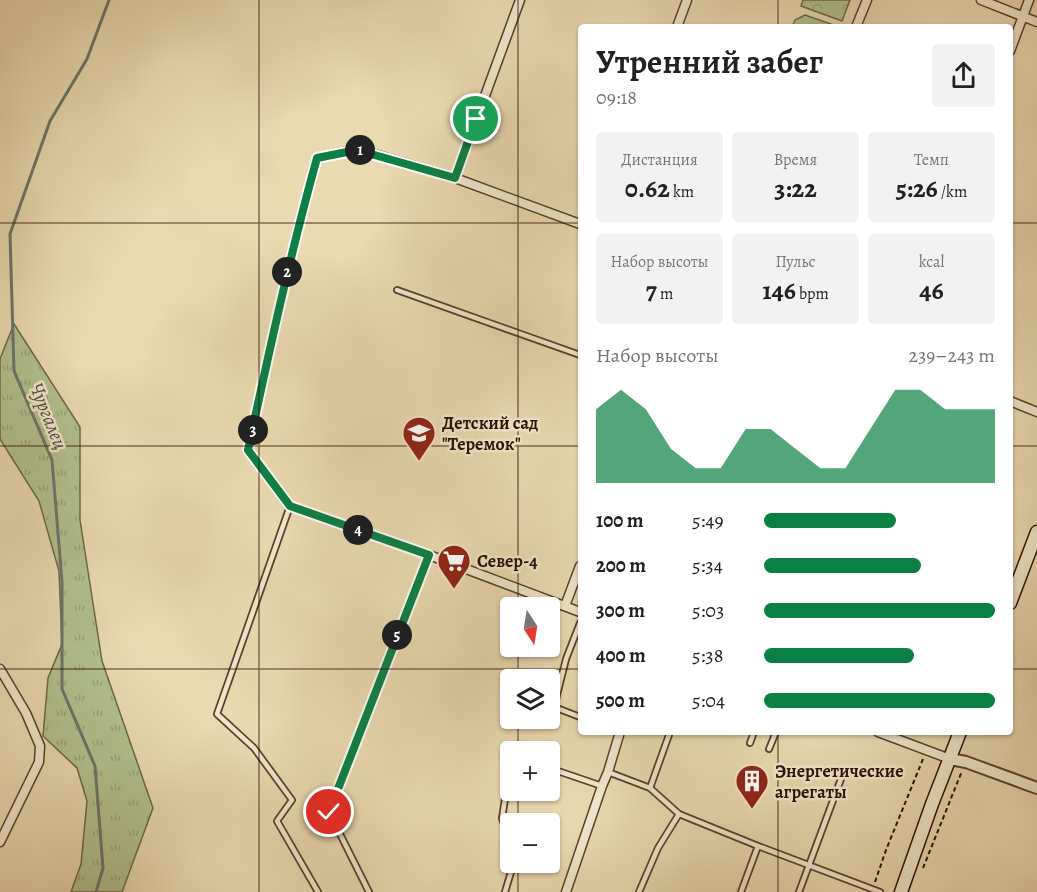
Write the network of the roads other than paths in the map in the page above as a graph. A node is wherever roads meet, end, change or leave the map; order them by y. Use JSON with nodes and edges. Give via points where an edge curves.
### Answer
{"nodes":[{"id":1,"x":520,"y":0,"type":"edge"},
{"id":2,"x":687,"y":0,"type":"edge"},
{"id":3,"x":867,"y":0,"type":"edge"},
{"id":4,"x":981,"y":0,"type":"edge"},
{"id":5,"x":1029,"y":0,"type":"edge"},
{"id":6,"x":1023,"y":16,"type":"junction"},
{"id":7,"x":1037,"y":22,"type":"edge"},
{"id":8,"x":678,"y":24,"type":"edge"},
{"id":9,"x":857,"y":24,"type":"edge"},
{"id":10,"x":1013,"y":43,"type":"edge"},
{"id":11,"x":455,"y":178,"type":"junction"},
{"id":12,"x":578,"y":223,"type":"edge"},
{"id":13,"x":397,"y":290,"type":"dead end"},
{"id":14,"x":578,"y":354,"type":"edge"},
{"id":15,"x":1013,"y":402,"type":"edge"},
{"id":16,"x":1037,"y":412,"type":"edge"},
{"id":17,"x":290,"y":506,"type":"junction"},
{"id":18,"x":1037,"y":532,"type":"edge"},
{"id":19,"x":429,"y":555,"type":"junction"},
{"id":20,"x":578,"y":571,"type":"edge"},
{"id":21,"x":1013,"y":595,"type":"edge"},
{"id":22,"x":565,"y":606,"type":"junction"},
{"id":23,"x":578,"y":611,"type":"edge"},
{"id":24,"x":578,"y":628,"type":"edge"},
{"id":25,"x":0,"y":669,"type":"edge"},
{"id":26,"x":578,"y":716,"type":"edge"},
{"id":27,"x":619,"y":735,"type":"edge"},
{"id":28,"x":669,"y":735,"type":"edge"},
{"id":29,"x":753,"y":735,"type":"edge"},
{"id":30,"x":775,"y":735,"type":"edge"},
{"id":31,"x":886,"y":735,"type":"edge"},
{"id":32,"x":959,"y":735,"type":"edge"},
{"id":33,"x":750,"y":743,"type":"dead end"},
{"id":34,"x":770,"y":749,"type":"dead end"},
{"id":35,"x":950,"y":759,"type":"junction"},
{"id":36,"x":560,"y":772,"type":"edge"},
{"id":37,"x":608,"y":772,"type":"junction"},
{"id":38,"x":841,"y":779,"type":"dead end"},
{"id":39,"x":602,"y":786,"type":"junction"},
{"id":40,"x":650,"y":788,"type":"junction"},
{"id":41,"x":1037,"y":788,"type":"edge"},
{"id":42,"x":679,"y":814,"type":"junction"},
{"id":43,"x":0,"y":842,"type":"edge"},
{"id":44,"x":758,"y":846,"type":"junction"},
{"id":45,"x":809,"y":866,"type":"junction"},
{"id":46,"x":511,"y":873,"type":"edge"},
{"id":47,"x":318,"y":892,"type":"edge"},
{"id":48,"x":369,"y":892,"type":"edge"},
{"id":49,"x":505,"y":892,"type":"edge"},
{"id":50,"x":566,"y":892,"type":"edge"},
{"id":51,"x":639,"y":892,"type":"edge"},
{"id":52,"x":741,"y":892,"type":"edge"},
{"id":53,"x":799,"y":892,"type":"edge"},
{"id":54,"x":880,"y":892,"type":"edge"},
{"id":55,"x":901,"y":892,"type":"edge"}],
"edges":[{"from":1,"to":11,"type":"street"},
{"from":2,"to":8,"type":"street"},
{"from":3,"to":9,"type":"street"},
{"from":4,"to":6,"type":"street"},
{"from":5,"to":6,"type":"street"},
{"from":6,"to":7,"type":"street"},
{"from":6,"to":10,"type":"street"},
{"from":11,"to":12,"type":"street"},
{"from":11,"to":17,"type":"street","via":[[357,150],[317,158],[281,296],[248,450]]},
{"from":13,"to":14,"type":"lane"},
{"from":15,"to":16,"type":"street"},
{"from":17,"to":19,"type":"street"},
{"from":17,"to":47,"type":"lane","via":[[217,714],[254,748],[292,800],[278,821]]},
{"from":18,"to":21,"type":"main road"},
{"from":19,"to":22,"type":"street"},
{"from":19,"to":48,"type":"lane","via":[[329,812]]},
{"from":20,"to":22,"type":"street"},
{"from":22,"to":23,"type":"street"},
{"from":24,"to":26,"type":"lane","via":[[554,707]]},
{"from":25,"to":43,"type":"street","via":[[26,713],[40,747],[39,762]]},
{"from":27,"to":37,"type":"street"},
{"from":28,"to":40,"type":"lane"},
{"from":29,"to":33,"type":"lane"},
{"from":30,"to":34,"type":"lane"},
{"from":31,"to":35,"type":"street"},
{"from":32,"to":35,"type":"main road"},
{"from":35,"to":41,"type":"street"},
{"from":35,"to":55,"type":"main road"},
{"from":36,"to":39,"type":"lane"},
{"from":37,"to":39,"type":"street"},
{"from":37,"to":40,"type":"lane"},
{"from":38,"to":45,"type":"lane"},
{"from":39,"to":50,"type":"street"},
{"from":40,"to":42,"type":"lane"},
{"from":42,"to":44,"type":"lane"},
{"from":42,"to":51,"type":"lane","via":[[658,848]]},
{"from":44,"to":45,"type":"lane"},
{"from":44,"to":52,"type":"lane"},
{"from":45,"to":53,"type":"lane"},
{"from":45,"to":54,"type":"lane"},
{"from":46,"to":49,"type":"lane"}]}
